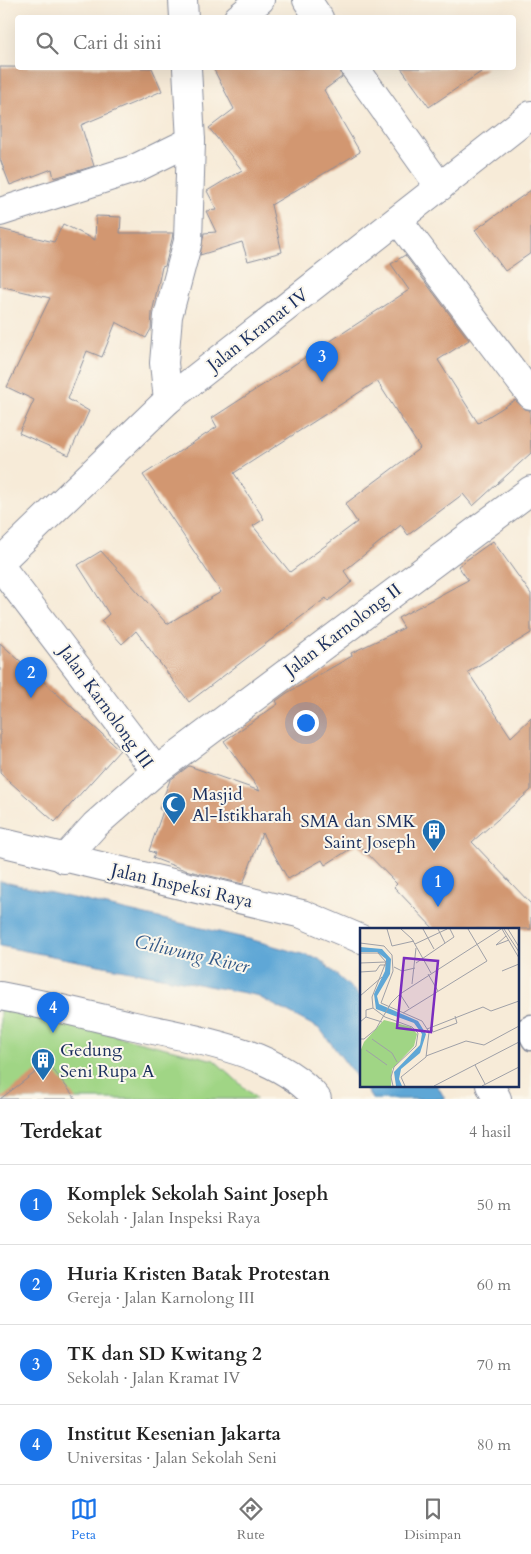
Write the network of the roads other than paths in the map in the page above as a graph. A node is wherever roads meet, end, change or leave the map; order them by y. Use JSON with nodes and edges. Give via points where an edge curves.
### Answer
{"nodes":[{"id":1,"x":183,"y":0,"type":"edge"},
{"id":2,"x":260,"y":0,"type":"edge"},
{"id":3,"x":307,"y":0,"type":"edge"},
{"id":4,"x":184,"y":15,"type":"edge"},
{"id":5,"x":242,"y":15,"type":"edge"},
{"id":6,"x":317,"y":15,"type":"edge"},
{"id":7,"x":187,"y":70,"type":"edge"},
{"id":8,"x":356,"y":70,"type":"edge"},
{"id":9,"x":531,"y":115,"type":"edge"},
{"id":10,"x":191,"y":141,"type":"junction"},
{"id":11,"x":440,"y":187,"type":"junction"},
{"id":12,"x":0,"y":212,"type":"edge"},
{"id":13,"x":398,"y":220,"type":"junction"},
{"id":14,"x":531,"y":395,"type":"edge"},
{"id":15,"x":168,"y":400,"type":"junction"},
{"id":16,"x":531,"y":490,"type":"edge"},
{"id":17,"x":0,"y":562,"type":"edge"},
{"id":18,"x":0,"y":566,"type":"edge"},
{"id":19,"x":156,"y":771,"type":"junction"},
{"id":20,"x":0,"y":842,"type":"edge"},
{"id":21,"x":64,"y":859,"type":"junction"},
{"id":22,"x":360,"y":939,"type":"edge"},
{"id":23,"x":0,"y":996,"type":"edge"},
{"id":24,"x":490,"y":1086,"type":"edge"},
{"id":25,"x":317,"y":1099,"type":"edge"},
{"id":26,"x":497,"y":1099,"type":"edge"}],
"edges":[{"from":1,"to":4,"type":"street"},
{"from":2,"to":5,"type":"street"},
{"from":3,"to":6,"type":"street"},
{"from":7,"to":10,"type":"street"},
{"from":8,"to":11,"type":"street"},
{"from":9,"to":11,"type":"street","name":"Jalan Kramat IV"},
{"from":10,"to":12,"type":"street","via":[[134,169]]},
{"from":10,"to":15,"type":"street","via":[[188,241],[168,316],[164,362]]},
{"from":11,"to":13,"type":"street","name":"Jalan Kramat IV"},
{"from":13,"to":14,"type":"street"},
{"from":13,"to":15,"type":"street","name":"Jalan Kramat IV"},
{"from":15,"to":17,"type":"street","name":"Jalan Kramat IV"},
{"from":16,"to":19,"type":"street","name":"Jalan Karnolong II"},
{"from":18,"to":19,"type":"street","name":"Jalan Karnolong III"},
{"from":19,"to":21,"type":"street","name":"Jalan Karnolong III","via":[[95,825]]},
{"from":20,"to":21,"type":"street","name":"Jalan Inspeksi Raya"},
{"from":21,"to":22,"type":"street","name":"Jalan Inspeksi Raya","via":[[302,914]]},
{"from":23,"to":25,"type":"street","via":[[234,1050],[286,1072]]},
{"from":24,"to":26,"type":"street"}]}
